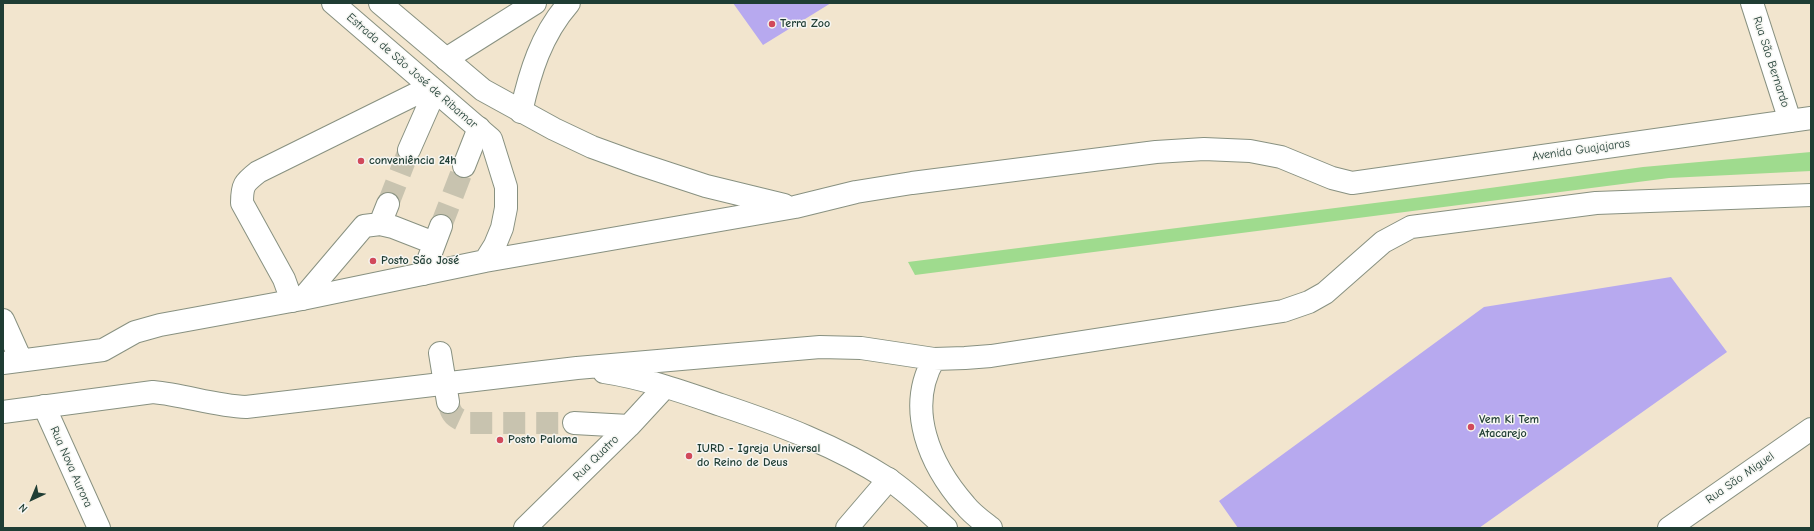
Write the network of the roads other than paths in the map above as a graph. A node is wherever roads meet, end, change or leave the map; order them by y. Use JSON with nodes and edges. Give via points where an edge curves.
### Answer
{"nodes":[{"id":1,"x":332,"y":3,"type":"edge"},
{"id":2,"x":380,"y":3,"type":"edge"},
{"id":3,"x":535,"y":3,"type":"edge"},
{"id":4,"x":569,"y":3,"type":"edge"},
{"id":5,"x":1752,"y":3,"type":"edge"},
{"id":6,"x":446,"y":59,"type":"junction"},
{"id":7,"x":432,"y":89,"type":"junction"},
{"id":8,"x":521,"y":112,"type":"junction"},
{"id":9,"x":1801,"y":119,"type":"edge"},
{"id":10,"x":485,"y":134,"type":"junction"},
{"id":11,"x":409,"y":150,"type":"tunnel mouth"},
{"id":12,"x":464,"y":166,"type":"tunnel mouth"},
{"id":13,"x":1810,"y":199,"type":"edge"},
{"id":14,"x":795,"y":207,"type":"junction"},
{"id":15,"x":485,"y":261,"type":"junction"},
{"id":16,"x":423,"y":274,"type":"junction"},
{"id":17,"x":297,"y":300,"type":"junction"},
{"id":18,"x":3,"y":320,"type":"edge"},
{"id":19,"x":440,"y":353,"type":"dead end"},
{"id":20,"x":934,"y":359,"type":"junction"},
{"id":21,"x":12,"y":361,"type":"edge"},
{"id":22,"x":577,"y":368,"type":"junction"},
{"id":23,"x":665,"y":387,"type":"junction"},
{"id":24,"x":446,"y":393,"type":"junction"},
{"id":25,"x":44,"y":406,"type":"junction"},
{"id":26,"x":3,"y":412,"type":"edge"},
{"id":27,"x":574,"y":423,"type":"tunnel mouth"},
{"id":28,"x":629,"y":426,"type":"junction"},
{"id":29,"x":1811,"y":429,"type":"edge"},
{"id":30,"x":889,"y":479,"type":"junction"},
{"id":31,"x":99,"y":528,"type":"edge"},
{"id":32,"x":525,"y":528,"type":"edge"},
{"id":33,"x":846,"y":528,"type":"edge"},
{"id":34,"x":946,"y":528,"type":"edge"},
{"id":35,"x":990,"y":528,"type":"edge"},
{"id":36,"x":1669,"y":528,"type":"edge"}],
"edges":[{"from":1,"to":7,"type":"main road","name":"Estrada de São José de Ribamar"},
{"from":2,"to":6,"type":"main road"},
{"from":3,"to":6,"type":"main road"},
{"from":4,"to":8,"type":"main road","via":[[545,35],[530,72]]},
{"from":5,"to":9,"type":"main road","name":"Rua São Bernardo"},
{"from":6,"to":8,"type":"main road","via":[[483,90]]},
{"from":7,"to":10,"type":"main road","name":"Estrada de São José de Ribamar"},
{"from":7,"to":11,"type":"main road"},
{"from":7,"to":17,"type":"main road","via":[[258,172],[248,180],[242,190],[242,203]]},
{"from":8,"to":14,"type":"main road","via":[[592,147],[636,163],[706,186]]},
{"from":9,"to":14,"type":"main road","name":"Avenida Guajajaras","via":[[1352,183],[1332,178],[1281,157],[1250,151],[1204,149],[1156,152],[912,183],[856,192]]},
{"from":10,"to":12,"type":"main road"},
{"from":10,"to":15,"type":"main road","via":[[506,187],[506,208],[502,228]]},
{"from":13,"to":20,"type":"main road","via":[[1596,203],[1411,227],[1383,242],[1325,293],[1283,312],[992,356]]},
{"from":14,"to":15,"type":"main road"},
{"from":15,"to":16,"type":"main road"},
{"from":16,"to":17,"type":"main road"},
{"from":16,"to":17,"type":"main road","via":[[438,235],[393,227],[384,214],[364,226]]},
{"from":17,"to":21,"type":"main road","via":[[160,324],[135,332],[103,350]]},
{"from":18,"to":21,"type":"main road"},
{"from":19,"to":24,"type":"main road"},
{"from":20,"to":22,"type":"main road","via":[[861,348],[820,347]]},
{"from":20,"to":35,"type":"main road","via":[[924,381],[920,404],[927,440],[936,462],[952,488],[966,506]]},
{"from":22,"to":23,"type":"main road"},
{"from":22,"to":24,"type":"main road"},
{"from":23,"to":28,"type":"main road","name":"Rua Quatro"},
{"from":23,"to":30,"type":"main road","via":[[752,415],[804,436]]},
{"from":24,"to":25,"type":"main road","via":[[246,407],[153,392]]},
{"from":25,"to":26,"type":"main road"},
{"from":25,"to":31,"type":"main road","name":"Rua Nova Aurora"},
{"from":27,"to":28,"type":"main road"},
{"from":28,"to":32,"type":"main road","name":"Rua Quatro"},
{"from":29,"to":36,"type":"main road","name":"Rua São Miguel"},
{"from":30,"to":33,"type":"main road"},
{"from":30,"to":34,"type":"main road"}]}
